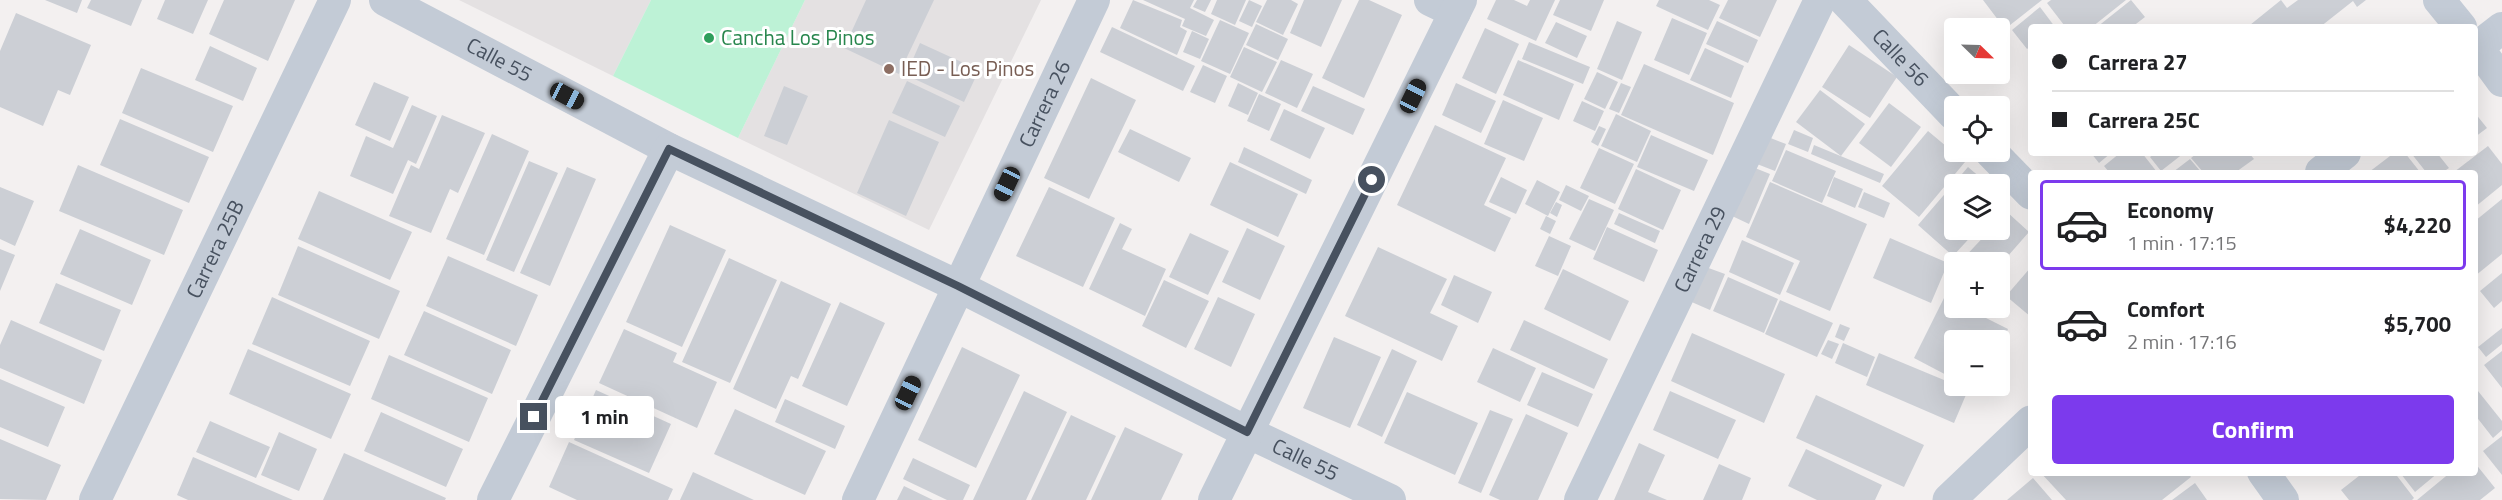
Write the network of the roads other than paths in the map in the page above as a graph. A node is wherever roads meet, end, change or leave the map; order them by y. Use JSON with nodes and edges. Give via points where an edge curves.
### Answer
{"nodes":[{"id":1,"x":335,"y":0,"type":"edge"},
{"id":2,"x":386,"y":0,"type":"edge"},
{"id":3,"x":1094,"y":0,"type":"edge"},
{"id":4,"x":1820,"y":0,"type":"edge"},
{"id":5,"x":1845,"y":0,"type":"edge"},
{"id":6,"x":2439,"y":0,"type":"edge"},
{"id":7,"x":1449,"y":4,"type":"edge"},
{"id":8,"x":2458,"y":24,"type":"edge"},
{"id":9,"x":2502,"y":28,"type":"edge"},
{"id":10,"x":2478,"y":39,"type":"edge"},
{"id":11,"x":2478,"y":50,"type":"edge"},
{"id":12,"x":2502,"y":81,"type":"edge"},
{"id":13,"x":1944,"y":104,"type":"edge"},
{"id":14,"x":669,"y":149,"type":"junction"},
{"id":15,"x":2341,"y":156,"type":"edge"},
{"id":16,"x":2001,"y":162,"type":"edge"},
{"id":17,"x":2324,"y":170,"type":"edge"},
{"id":18,"x":2028,"y":190,"type":"edge"},
{"id":19,"x":958,"y":286,"type":"junction"},
{"id":20,"x":2028,"y":425,"type":"edge"},
{"id":21,"x":1247,"y":432,"type":"junction"},
{"id":22,"x":2266,"y":476,"type":"edge"},
{"id":23,"x":95,"y":500,"type":"edge"},
{"id":24,"x":493,"y":500,"type":"edge"},
{"id":25,"x":858,"y":500,"type":"edge"},
{"id":26,"x":1214,"y":500,"type":"edge"},
{"id":27,"x":1390,"y":500,"type":"edge"},
{"id":28,"x":1580,"y":500,"type":"edge"},
{"id":29,"x":1949,"y":500,"type":"edge"},
{"id":30,"x":2283,"y":500,"type":"edge"}],
"edges":[{"from":1,"to":23,"type":"street","name":"Carrera 25B"},
{"from":2,"to":14,"type":"street","name":"Calle 55"},
{"from":3,"to":19,"type":"street","name":"Carrera 26"},
{"from":4,"to":28,"type":"street","name":"Carrera 29"},
{"from":5,"to":13,"type":"street","name":"Calle 56"},
{"from":6,"to":8,"type":"street"},
{"from":7,"to":21,"type":"street"},
{"from":9,"to":10,"type":"street"},
{"from":11,"to":12,"type":"street"},
{"from":14,"to":19,"type":"street","name":"Calle 55"},
{"from":14,"to":24,"type":"street"},
{"from":15,"to":17,"type":"street"},
{"from":16,"to":18,"type":"street"},
{"from":19,"to":21,"type":"street","name":"Calle 55"},
{"from":19,"to":25,"type":"street","name":"Carrera 26"},
{"from":20,"to":29,"type":"street"},
{"from":21,"to":26,"type":"street"},
{"from":21,"to":27,"type":"street","name":"Calle 55"},
{"from":22,"to":30,"type":"street"}]}
